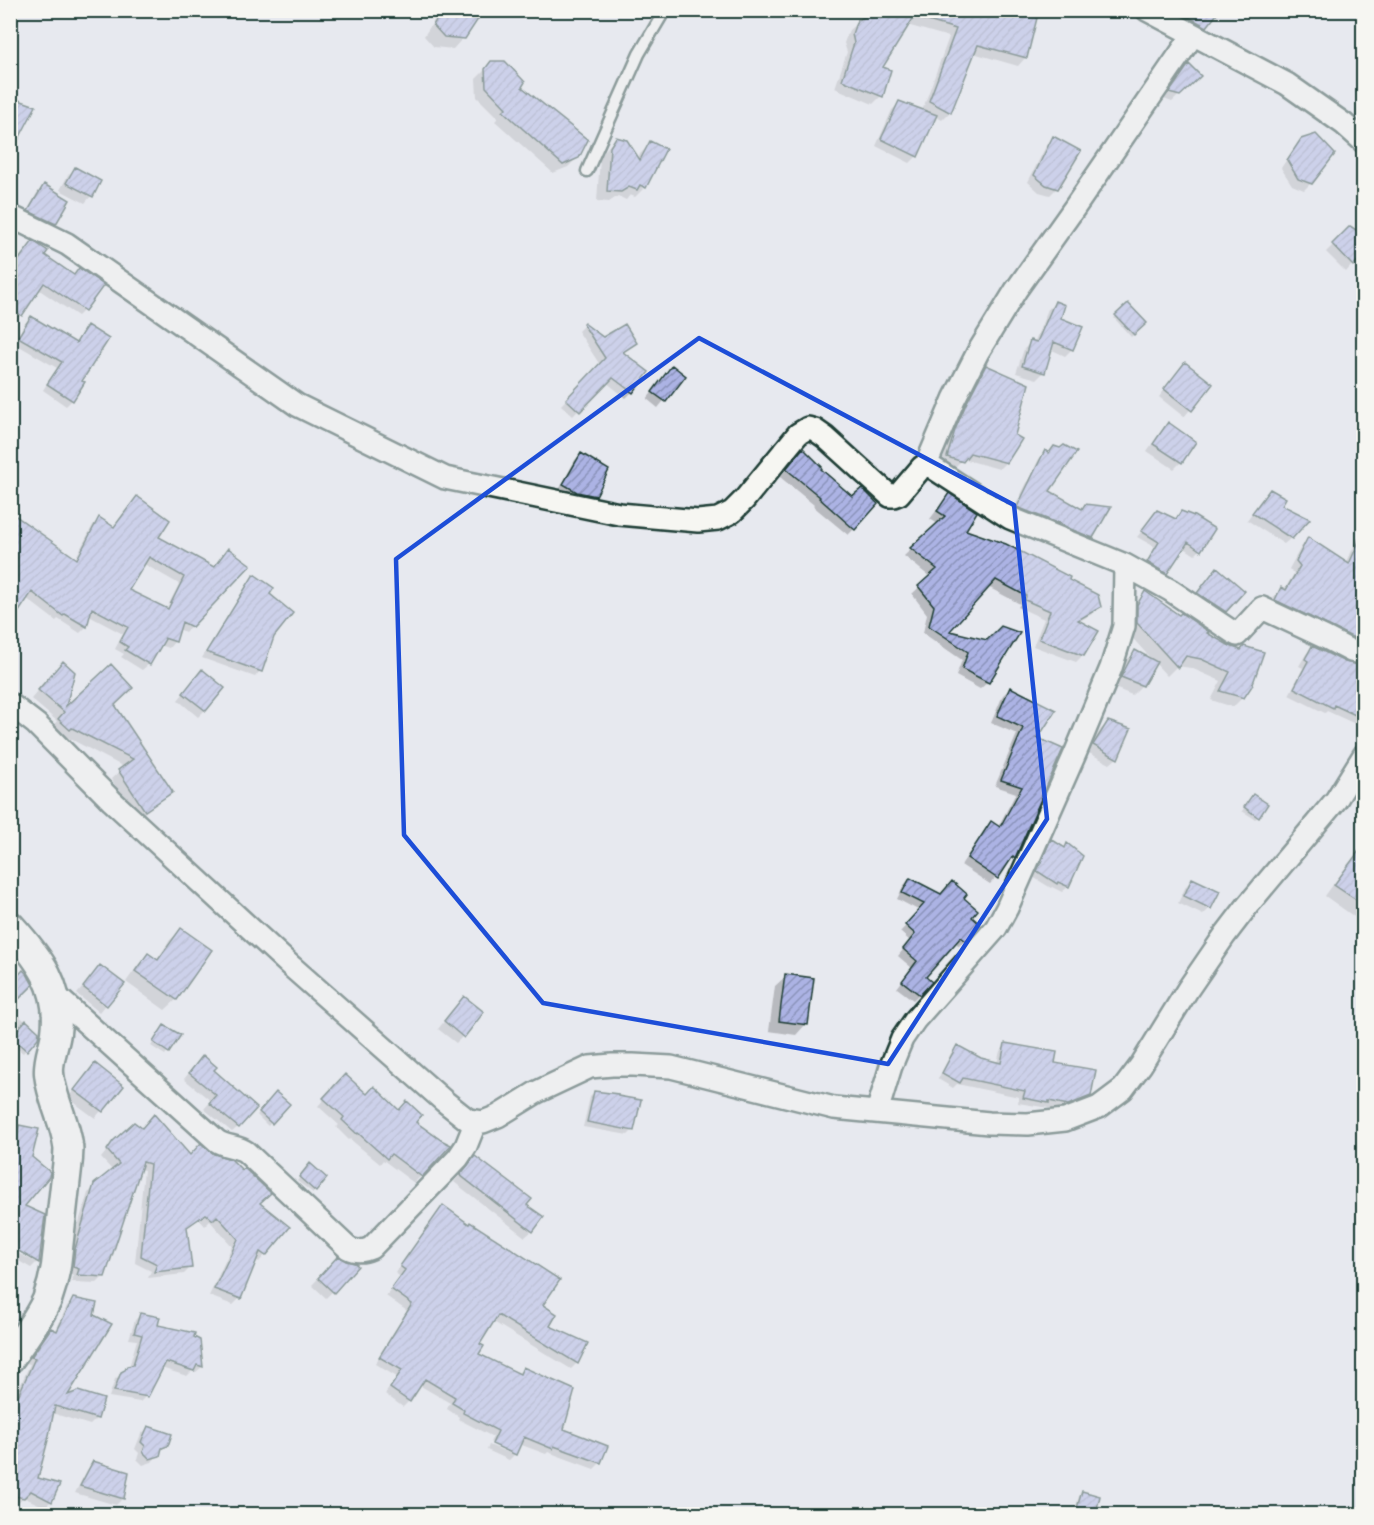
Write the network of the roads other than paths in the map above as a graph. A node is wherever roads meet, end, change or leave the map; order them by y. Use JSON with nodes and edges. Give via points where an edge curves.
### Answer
{"nodes":[{"id":1,"x":665,"y":10,"type":"edge"},
{"id":2,"x":1147,"y":10,"type":"edge"},
{"id":3,"x":1193,"y":35,"type":"junction"},
{"id":4,"x":1364,"y":142,"type":"edge"},
{"id":5,"x":586,"y":171,"type":"dead end"},
{"id":6,"x":10,"y":216,"type":"edge"},
{"id":7,"x":926,"y":465,"type":"junction"},
{"id":8,"x":1125,"y":565,"type":"junction"},
{"id":9,"x":1364,"y":653,"type":"edge"},
{"id":10,"x":10,"y":704,"type":"edge"},
{"id":11,"x":1364,"y":755,"type":"edge"},
{"id":12,"x":10,"y":926,"type":"edge"},
{"id":13,"x":53,"y":993,"type":"junction"},
{"id":14,"x":877,"y":1112,"type":"junction"},
{"id":15,"x":476,"y":1121,"type":"junction"},
{"id":16,"x":10,"y":1358,"type":"edge"}],
"edges":[{"from":1,"to":5,"type":"lane","via":[[639,54]]},
{"from":2,"to":3,"type":"street"},
{"from":3,"to":4,"type":"street","via":[[1287,84]]},
{"from":3,"to":7,"type":"street","via":[[1016,290],[978,352]]},
{"from":6,"to":7,"type":"street","via":[[67,244],[297,405],[445,478],[620,514],[698,521],[718,519],[732,512],[798,434],[808,428],[825,437],[890,496],[899,494]]},
{"from":7,"to":8,"type":"street","via":[[1010,518]]},
{"from":8,"to":9,"type":"street","via":[[1237,635],[1262,608],[1351,651]]},
{"from":8,"to":14,"type":"street","via":[[1124,626],[1111,668],[1023,871],[996,928],[902,1040]]},
{"from":10,"to":15,"type":"street","via":[[36,724],[112,801],[292,968],[444,1101],[468,1120]]},
{"from":11,"to":14,"type":"street","via":[[1336,800],[1225,935],[1123,1089],[1099,1107],[1065,1120],[1028,1124]]},
{"from":12,"to":13,"type":"street","via":[[31,948],[48,975]]},
{"from":13,"to":15,"type":"street","via":[[217,1141],[243,1149],[355,1251],[371,1248],[458,1158]]},
{"from":13,"to":16,"type":"street","via":[[56,1033],[49,1072],[68,1144],[56,1266],[38,1317]]},
{"from":14,"to":15,"type":"street","via":[[834,1108],[671,1068],[612,1065],[590,1067],[498,1116]]}]}
